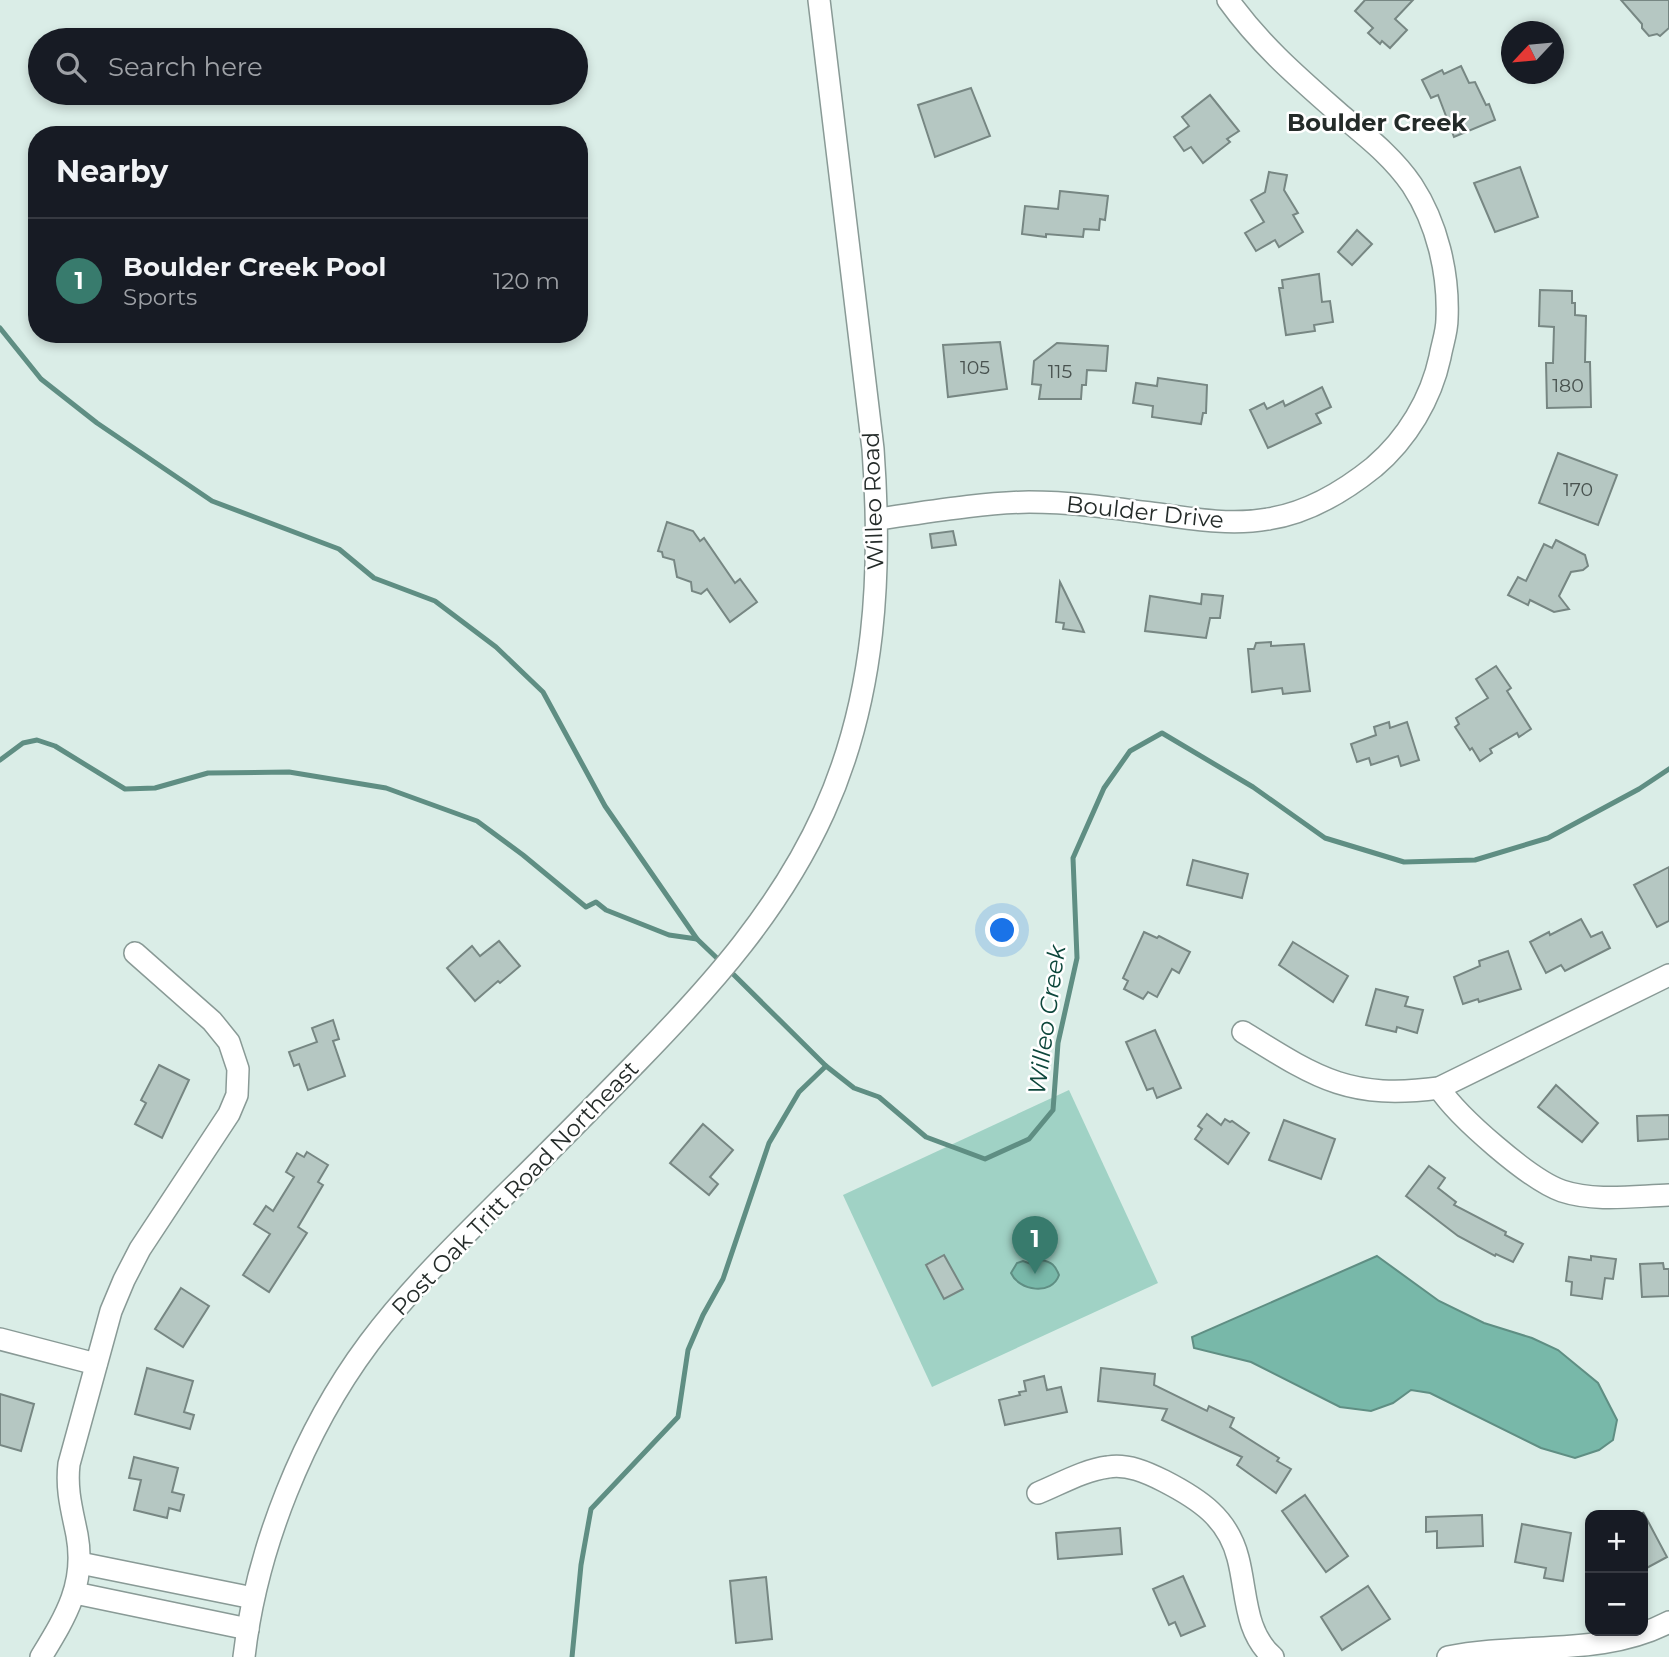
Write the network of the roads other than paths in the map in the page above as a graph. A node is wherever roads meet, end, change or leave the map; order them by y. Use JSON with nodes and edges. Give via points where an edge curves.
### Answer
{"nodes":[{"id":1,"x":819,"y":0,"type":"edge"},
{"id":2,"x":1228,"y":0,"type":"edge"},
{"id":3,"x":878,"y":519,"type":"junction"},
{"id":4,"x":135,"y":953,"type":"dead end"},
{"id":5,"x":724,"y":969,"type":"joint"},
{"id":6,"x":1669,"y":975,"type":"edge"},
{"id":7,"x":1243,"y":1032,"type":"dead end"},
{"id":8,"x":1439,"y":1088,"type":"junction"},
{"id":9,"x":1669,"y":1195,"type":"edge"},
{"id":10,"x":0,"y":1339,"type":"edge"},
{"id":11,"x":96,"y":1364,"type":"junction"},
{"id":12,"x":1038,"y":1493,"type":"dead end"},
{"id":13,"x":80,"y":1563,"type":"junction"},
{"id":14,"x":75,"y":1593,"type":"junction"},
{"id":15,"x":253,"y":1598,"type":"junction"},
{"id":16,"x":1669,"y":1622,"type":"edge"},
{"id":17,"x":247,"y":1629,"type":"junction"},
{"id":18,"x":41,"y":1657,"type":"edge"},
{"id":19,"x":244,"y":1657,"type":"edge"},
{"id":20,"x":1273,"y":1657,"type":"edge"},
{"id":21,"x":1448,"y":1657,"type":"edge"}],
"edges":[{"from":1,"to":3,"type":"street","name":"Willeo Road"},
{"from":2,"to":3,"type":"street","name":"Boulder Drive","via":[[1274,57],[1391,158],[1429,217],[1445,268],[1447,321],[1437,373],[1412,424],[1386,456],[1351,485],[1312,507],[1268,519],[1215,522],[1029,502]]},
{"from":3,"to":5,"type":"street","name":"Willeo Road","via":[[872,633],[846,752],[825,810],[784,887]]},
{"from":4,"to":11,"type":"street","via":[[212,1021],[229,1042],[238,1069],[237,1095],[218,1132],[140,1249],[111,1311]]},
{"from":5,"to":15,"type":"street","name":"Post Oak Tritt Road Northeast","via":[[443,1257],[370,1342],[310,1441],[283,1505]]},
{"from":6,"to":8,"type":"street"},
{"from":7,"to":8,"type":"street","via":[[1337,1084],[1396,1093]]},
{"from":8,"to":9,"type":"street","via":[[1462,1116],[1540,1180],[1561,1190],[1580,1195]]},
{"from":10,"to":11,"type":"street"},
{"from":11,"to":13,"type":"street","via":[[67,1481]]},
{"from":12,"to":20,"type":"street","via":[[1110,1466],[1144,1471],[1203,1502],[1234,1543],[1248,1614]]},
{"from":13,"to":14,"type":"street"},
{"from":13,"to":15,"type":"street"},
{"from":14,"to":17,"type":"street"},
{"from":14,"to":18,"type":"street"},
{"from":15,"to":17,"type":"street","name":"Post Oak Tritt Road Northeast"},
{"from":16,"to":21,"type":"street","via":[[1641,1637],[1607,1645]]},
{"from":17,"to":19,"type":"street","name":"Post Oak Tritt Road Northeast"}]}
